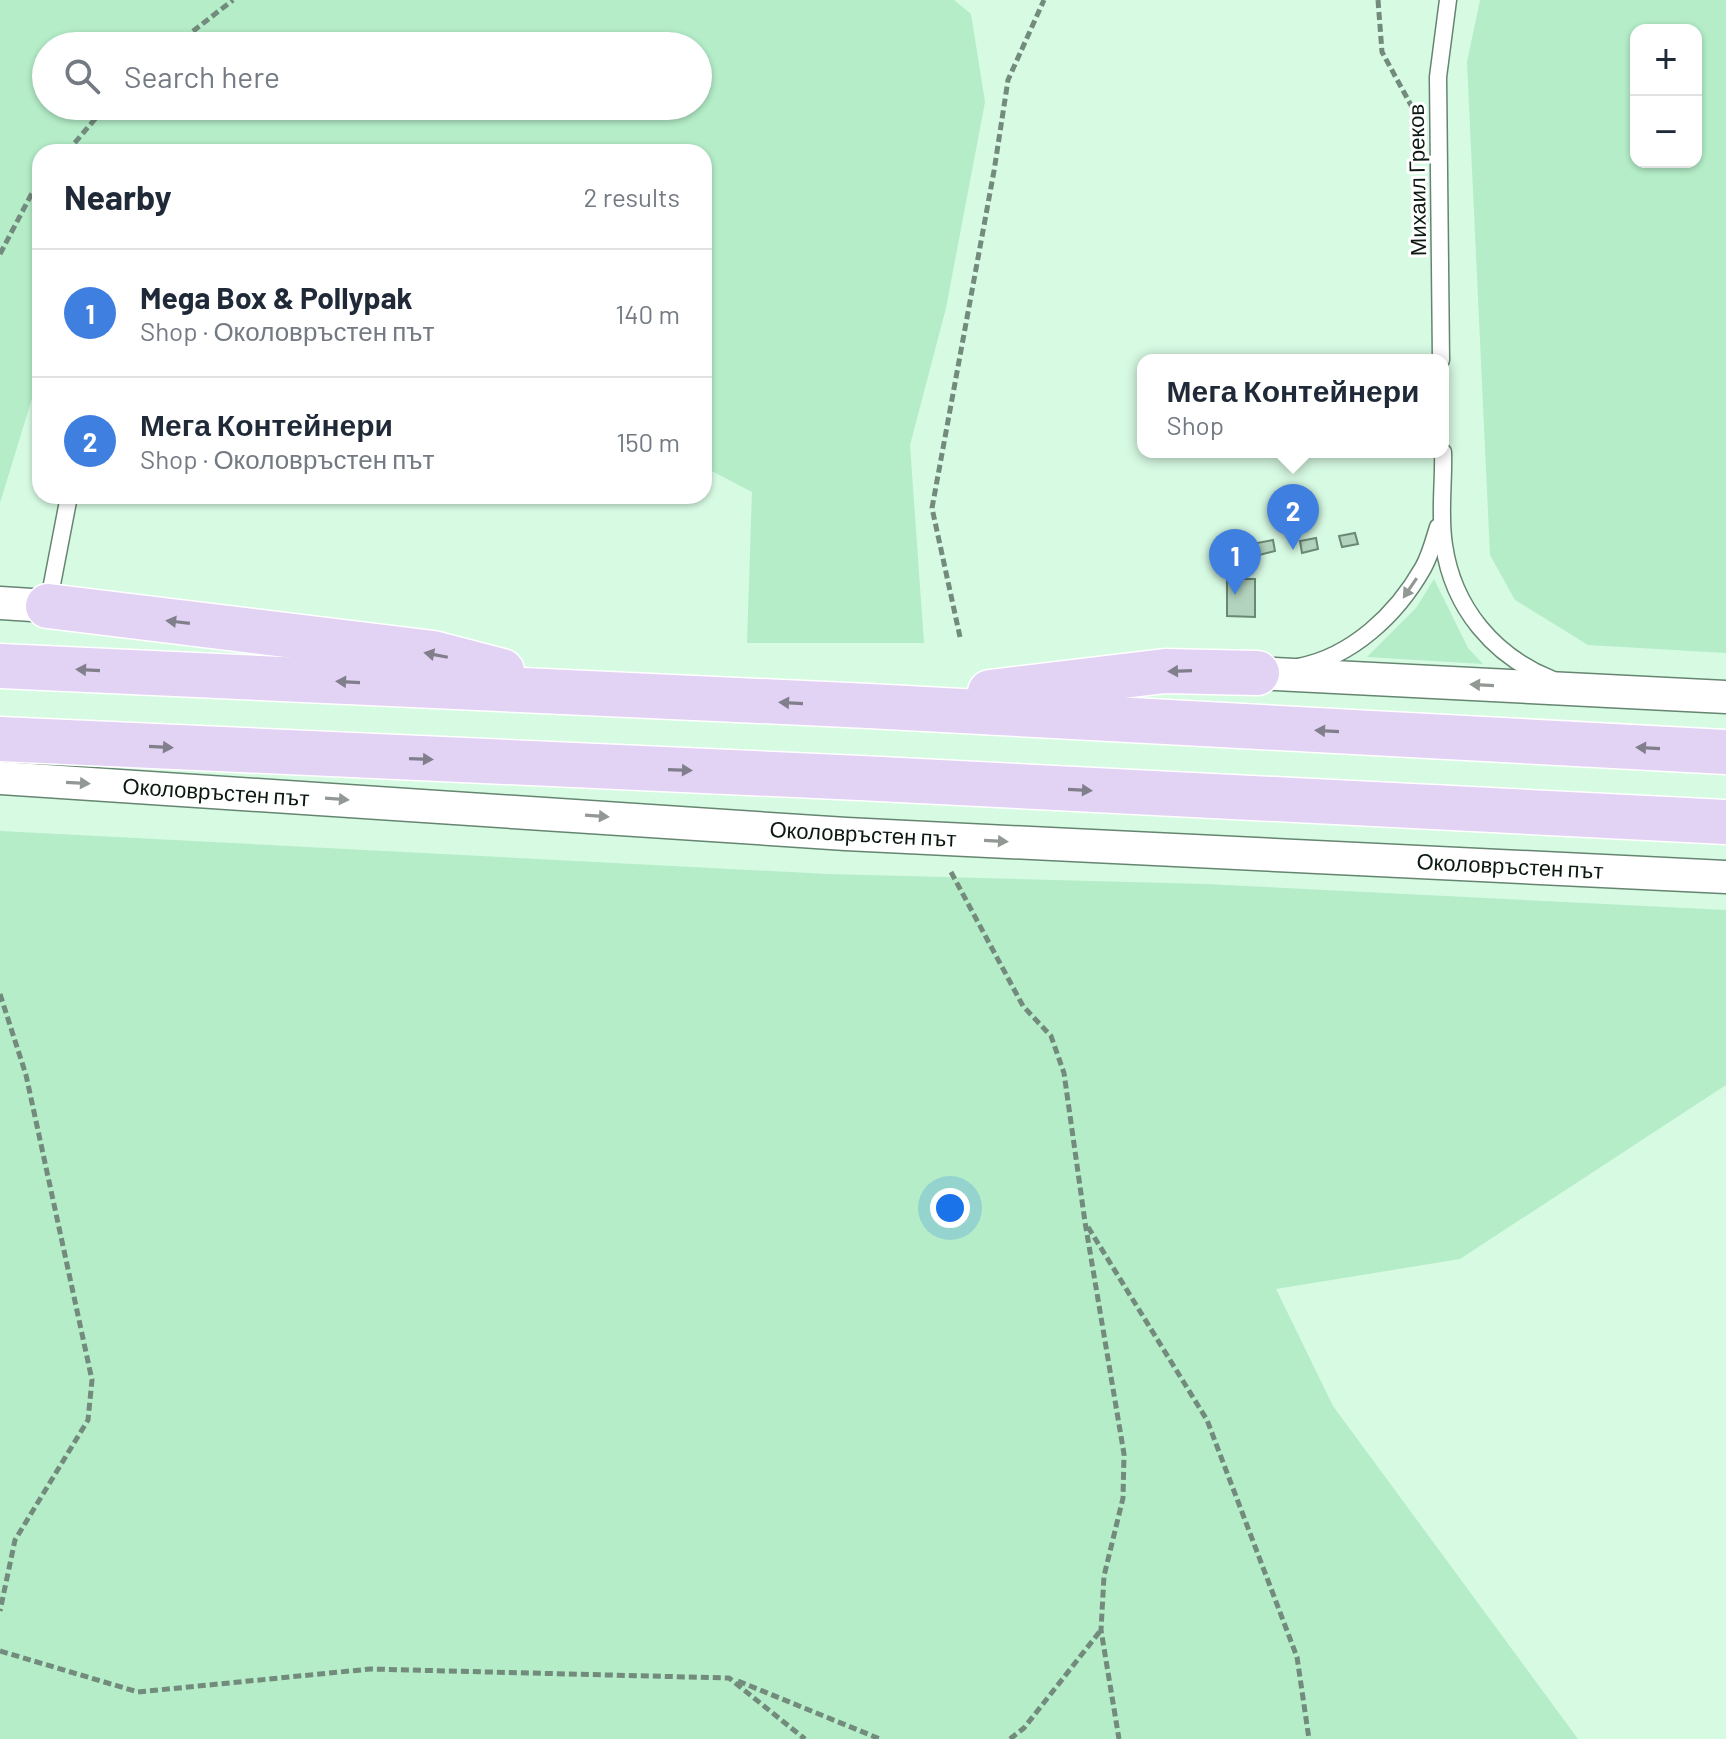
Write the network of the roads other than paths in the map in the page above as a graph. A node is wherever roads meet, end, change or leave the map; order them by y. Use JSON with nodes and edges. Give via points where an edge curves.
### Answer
{"nodes":[{"id":1,"x":1448,"y":0,"type":"edge"},
{"id":2,"x":1441,"y":354,"type":"edge"},
{"id":3,"x":1443,"y":458,"type":"edge"},
{"id":4,"x":67,"y":504,"type":"edge"},
{"id":5,"x":1442,"y":518,"type":"junction"},
{"id":6,"x":0,"y":603,"type":"edge"},
{"id":7,"x":48,"y":606,"type":"junction"},
{"id":8,"x":0,"y":666,"type":"edge"},
{"id":9,"x":1257,"y":673,"type":"junction"},
{"id":10,"x":1588,"y":690,"type":"junction"},
{"id":11,"x":593,"y":694,"type":"junction"},
{"id":12,"x":1726,"y":697,"type":"edge"},
{"id":13,"x":869,"y":706,"type":"junction"},
{"id":14,"x":0,"y":739,"type":"edge"},
{"id":15,"x":83,"y":743,"type":"junction"},
{"id":16,"x":1726,"y":752,"type":"edge"},
{"id":17,"x":0,"y":756,"type":"edge"},
{"id":18,"x":0,"y":778,"type":"edge"},
{"id":19,"x":1726,"y":822,"type":"edge"},
{"id":20,"x":1726,"y":877,"type":"edge"}],
"edges":[{"from":1,"to":2,"type":"lane","name":"Михаил Греков","via":[[1438,77]]},
{"from":3,"to":5,"type":"lane"},
{"from":4,"to":7,"type":"lane"},
{"from":5,"to":9,"type":"lane","one_way":true,"via":[[1425,566],[1396,609],[1370,632],[1305,666]]},
{"from":5,"to":10,"type":"lane","via":[[1453,585],[1480,628],[1520,665]]},
{"from":6,"to":7,"type":"street"},
{"from":11,"to":7,"type":"highway","one_way":true,"via":[[433,653]]},
{"from":11,"to":8,"type":"highway","one_way":true},
{"from":10,"to":9,"type":"street","one_way":true},
{"from":9,"to":13,"type":"highway","one_way":true,"via":[[1165,671]]},
{"from":10,"to":12,"type":"street"},
{"from":13,"to":11,"type":"highway","one_way":true},
{"from":16,"to":13,"type":"highway","one_way":true},
{"from":14,"to":15,"type":"highway","name":"Околовръстен път"},
{"from":15,"to":17,"type":"highway"},
{"from":15,"to":19,"type":"highway","name":"Околовръстен път","one_way":true},
{"from":18,"to":20,"type":"street","name":"Околовръстен път","one_way":true,"via":[[846,834]]}]}
